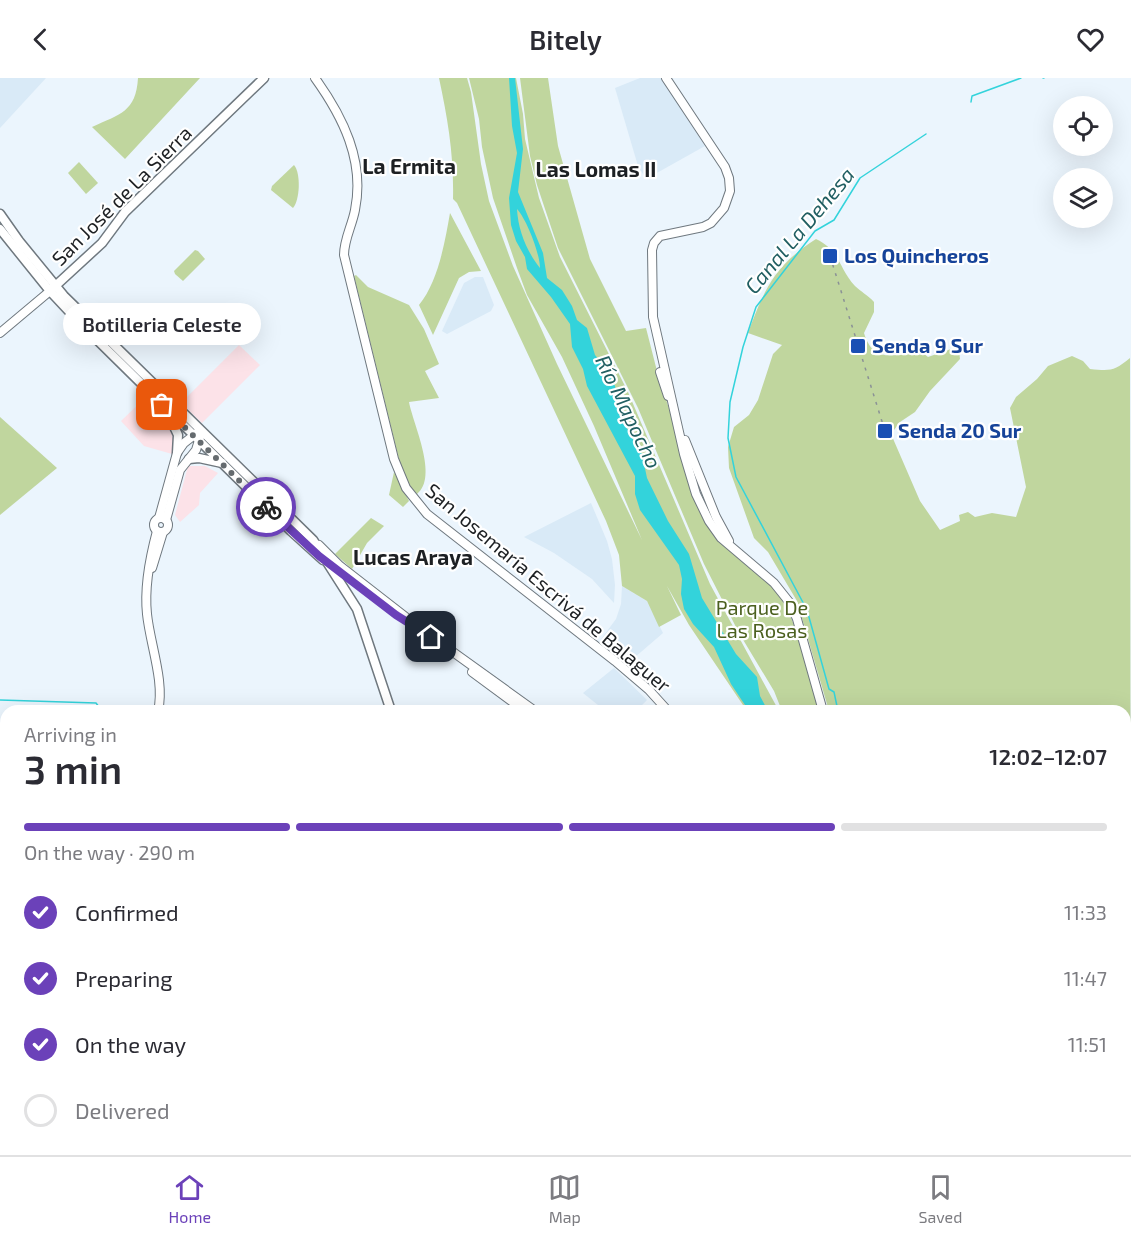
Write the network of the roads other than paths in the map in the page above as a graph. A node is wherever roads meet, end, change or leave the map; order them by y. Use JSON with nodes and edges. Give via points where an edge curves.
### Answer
{"nodes":[{"id":1,"x":264,"y":78,"type":"edge"},
{"id":2,"x":315,"y":78,"type":"edge"},
{"id":3,"x":666,"y":78,"type":"edge"},
{"id":4,"x":0,"y":214,"type":"edge"},
{"id":5,"x":0,"y":229,"type":"edge"},
{"id":6,"x":651,"y":231,"type":"dead end"},
{"id":7,"x":660,"y":236,"type":"junction"},
{"id":8,"x":53,"y":289,"type":"junction"},
{"id":9,"x":0,"y":333,"type":"edge"},
{"id":10,"x":660,"y":372,"type":"dead end"},
{"id":11,"x":162,"y":405,"type":"junction"},
{"id":12,"x":678,"y":423,"type":"junction"},
{"id":13,"x":198,"y":436,"type":"junction"},
{"id":14,"x":177,"y":456,"type":"junction"},
{"id":15,"x":187,"y":460,"type":"junction"},
{"id":16,"x":222,"y":464,"type":"junction"},
{"id":17,"x":696,"y":494,"type":"junction"},
{"id":18,"x":708,"y":497,"type":"junction"},
{"id":19,"x":163,"y":519,"type":"junction"},
{"id":20,"x":160,"y":531,"type":"junction"},
{"id":21,"x":313,"y":540,"type":"junction"},
{"id":22,"x":738,"y":551,"type":"junction"},
{"id":23,"x":329,"y":564,"type":"junction"},
{"id":24,"x":421,"y":629,"type":"junction"},
{"id":25,"x":462,"y":660,"type":"junction"},
{"id":26,"x":158,"y":705,"type":"edge"},
{"id":27,"x":390,"y":705,"type":"edge"},
{"id":28,"x":517,"y":705,"type":"edge"},
{"id":29,"x":526,"y":705,"type":"edge"},
{"id":30,"x":663,"y":705,"type":"edge"},
{"id":31,"x":822,"y":705,"type":"edge"}],
"edges":[{"from":1,"to":8,"type":"main road","name":"San José de La Sierra","via":[[125,212],[102,243]]},
{"from":2,"to":30,"type":"street","name":"San Josemaría Escrivá de Balaguer","via":[[337,110],[352,149],[356,201],[344,255],[394,459],[406,488],[427,514],[625,669]]},
{"from":3,"to":7,"type":"street","via":[[725,167],[730,187],[726,205],[713,221],[703,227]]},
{"from":4,"to":8,"type":"main road"},
{"from":5,"to":8,"type":"main road"},
{"from":6,"to":7,"type":"street"},
{"from":7,"to":12,"type":"street","via":[[652,248],[651,308]]},
{"from":8,"to":9,"type":"street","name":"San José de La Sierra"},
{"from":8,"to":11,"type":"main road","via":[[80,323]]},
{"from":8,"to":13,"type":"main road"},
{"from":10,"to":12,"type":"street"},
{"from":11,"to":13,"type":"main road"},
{"from":11,"to":14,"type":"main road","via":[[178,434]]},
{"from":12,"to":17,"type":"street"},
{"from":12,"to":18,"type":"street"},
{"from":13,"to":14,"type":"street","via":[[184,443]]},
{"from":13,"to":15,"type":"street","via":[[196,450]]},
{"from":13,"to":16,"type":"main road"},
{"from":13,"to":21,"type":"main road"},
{"from":14,"to":15,"type":"street","via":[[180,463]]},
{"from":14,"to":19,"type":"street"},
{"from":15,"to":16,"type":"main road","via":[[199,458]]},
{"from":15,"to":19,"type":"street"},
{"from":16,"to":23,"type":"main road"},
{"from":17,"to":18,"type":"street","via":[[704,501]]},
{"from":17,"to":22,"type":"street","via":[[715,530]]},
{"from":18,"to":22,"type":"street","via":[[725,536]]},
{"from":19,"to":20,"type":"street","via":[[168,526]]},
{"from":19,"to":20,"type":"street","via":[[154,524]]},
{"from":20,"to":26,"type":"street","via":[[150,557],[146,606]]},
{"from":21,"to":23,"type":"main road"},
{"from":21,"to":24,"type":"street"},
{"from":22,"to":31,"type":"street","via":[[790,603]]},
{"from":23,"to":24,"type":"street"},
{"from":23,"to":27,"type":"main road","via":[[357,609]]},
{"from":24,"to":25,"type":"street"},
{"from":25,"to":28,"type":"street","via":[[470,671]]},
{"from":25,"to":29,"type":"street"}]}
